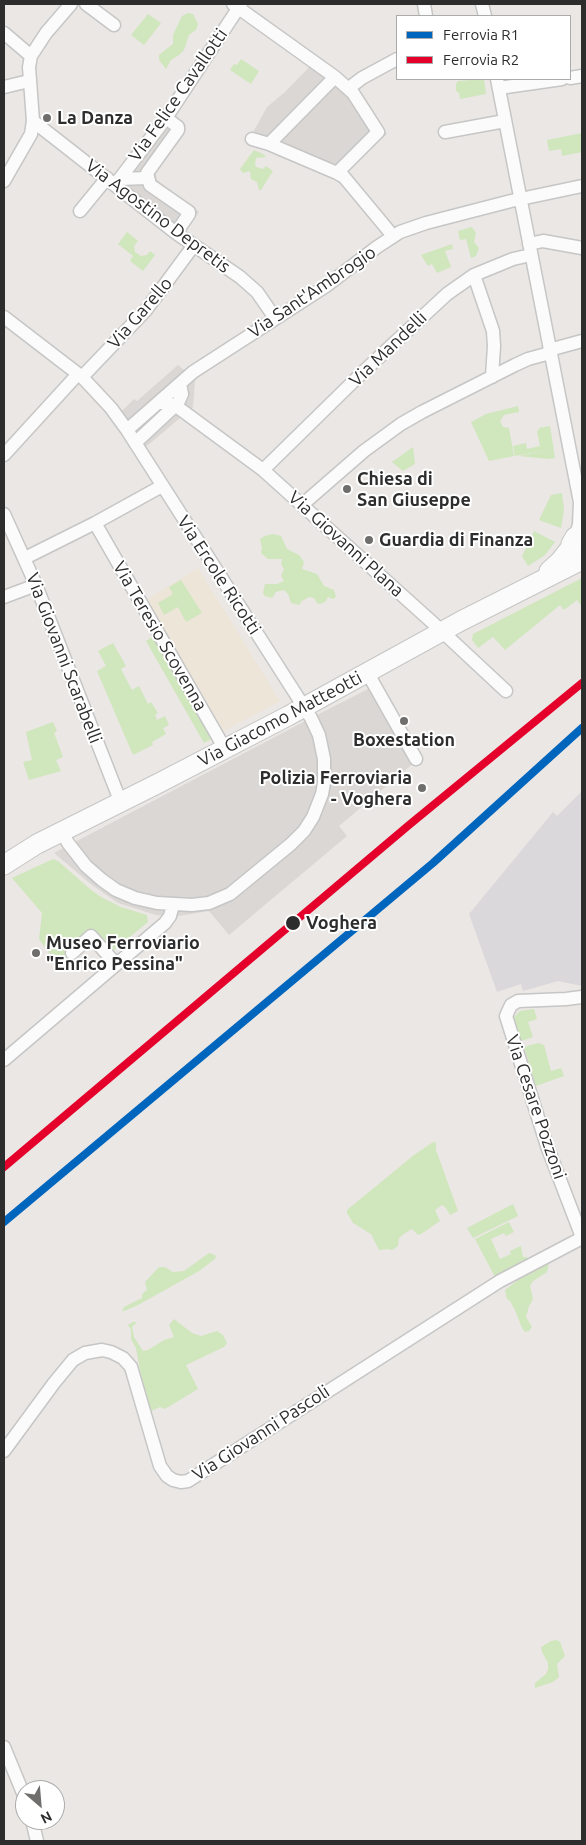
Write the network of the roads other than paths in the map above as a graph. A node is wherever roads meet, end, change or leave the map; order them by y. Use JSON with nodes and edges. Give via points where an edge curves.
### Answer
{"nodes":[{"id":1,"x":71,"y":4,"type":"edge"},
{"id":2,"x":86,"y":4,"type":"edge"},
{"id":3,"x":237,"y":5,"type":"edge"},
{"id":4,"x":114,"y":26,"type":"dead end"},
{"id":5,"x":4,"y":32,"type":"edge"},
{"id":6,"x":30,"y":56,"type":"junction"},
{"id":7,"x":396,"y":60,"type":"edge"},
{"id":8,"x":335,"y":77,"type":"junction"},
{"id":9,"x":549,"y":80,"type":"edge"},
{"id":10,"x":29,"y":82,"type":"junction"},
{"id":11,"x":498,"y":84,"type":"edge"},
{"id":12,"x":4,"y":86,"type":"edge"},
{"id":13,"x":349,"y":88,"type":"junction"},
{"id":14,"x":166,"y":118,"type":"junction"},
{"id":15,"x":505,"y":121,"type":"junction"},
{"id":16,"x":33,"y":122,"type":"junction"},
{"id":17,"x":445,"y":132,"type":"dead end"},
{"id":18,"x":252,"y":139,"type":"dead end"},
{"id":19,"x":269,"y":144,"type":"junction"},
{"id":20,"x":337,"y":173,"type":"junction"},
{"id":21,"x":148,"y":178,"type":"junction"},
{"id":22,"x":4,"y":181,"type":"edge"},
{"id":23,"x":113,"y":181,"type":"junction"},
{"id":24,"x":582,"y":186,"type":"edge"},
{"id":25,"x":520,"y":197,"type":"junction"},
{"id":26,"x":80,"y":211,"type":"dead end"},
{"id":27,"x":176,"y":233,"type":"junction"},
{"id":28,"x":393,"y":236,"type":"junction"},
{"id":29,"x":194,"y":245,"type":"junction"},
{"id":30,"x":582,"y":248,"type":"edge"},
{"id":31,"x":530,"y":249,"type":"junction"},
{"id":32,"x":474,"y":275,"type":"junction"},
{"id":33,"x":4,"y":317,"type":"edge"},
{"id":34,"x":275,"y":318,"type":"junction"},
{"id":35,"x":582,"y":342,"type":"edge"},
{"id":36,"x":550,"y":351,"type":"junction"},
{"id":37,"x":80,"y":376,"type":"junction"},
{"id":38,"x":492,"y":377,"type":"junction"},
{"id":39,"x":180,"y":384,"type":"junction"},
{"id":40,"x":158,"y":403,"type":"junction"},
{"id":41,"x":176,"y":406,"type":"junction"},
{"id":42,"x":127,"y":430,"type":"junction"},
{"id":43,"x":135,"y":443,"type":"junction"},
{"id":44,"x":4,"y":455,"type":"edge"},
{"id":45,"x":572,"y":461,"type":"junction"},
{"id":46,"x":263,"y":470,"type":"junction"},
{"id":47,"x":162,"y":486,"type":"junction"},
{"id":48,"x":582,"y":489,"type":"edge"},
{"id":49,"x":303,"y":504,"type":"junction"},
{"id":50,"x":4,"y":514,"type":"edge"},
{"id":51,"x":95,"y":523,"type":"junction"},
{"id":52,"x":579,"y":547,"type":"edge"},
{"id":53,"x":25,"y":558,"type":"junction"},
{"id":54,"x":36,"y":585,"type":"junction"},
{"id":55,"x":4,"y":597,"type":"edge"},
{"id":56,"x":442,"y":631,"type":"junction"},
{"id":57,"x":367,"y":672,"type":"junction"},
{"id":58,"x":506,"y":692,"type":"dead end"},
{"id":59,"x":304,"y":707,"type":"junction"},
{"id":60,"x":225,"y":749,"type":"junction"},
{"id":61,"x":416,"y":759,"type":"dead end"},
{"id":62,"x":121,"y":803,"type":"junction"},
{"id":63,"x":62,"y":832,"type":"junction"},
{"id":64,"x":37,"y":844,"type":"junction"},
{"id":65,"x":4,"y":855,"type":"edge"},
{"id":66,"x":4,"y":865,"type":"edge"},
{"id":67,"x":173,"y":905,"type":"junction"},
{"id":68,"x":72,"y":953,"type":"dead end"},
{"id":69,"x":116,"y":964,"type":"junction"},
{"id":70,"x":582,"y":996,"type":"edge"},
{"id":71,"x":4,"y":1060,"type":"edge"},
{"id":72,"x":582,"y":1238,"type":"edge"},
{"id":73,"x":4,"y":1451,"type":"edge"},
{"id":74,"x":4,"y":1747,"type":"edge"},
{"id":75,"x":18,"y":1780,"type":"edge"}],
"edges":[{"from":1,"to":6,"type":"street"},
{"from":2,"to":4,"type":"street"},
{"from":3,"to":8,"type":"street"},
{"from":3,"to":14,"type":"street","name":"Via Felice Cavallotti"},
{"from":5,"to":6,"type":"street"},
{"from":6,"to":10,"type":"street"},
{"from":7,"to":13,"type":"street"},
{"from":8,"to":13,"type":"street"},
{"from":8,"to":19,"type":"street"},
{"from":9,"to":11,"type":"street"},
{"from":10,"to":12,"type":"street"},
{"from":10,"to":16,"type":"street"},
{"from":11,"to":15,"type":"street"},
{"from":13,"to":20,"type":"street","via":[[378,132]]},
{"from":14,"to":21,"type":"street","via":[[178,130],[147,173]]},
{"from":14,"to":23,"type":"street","name":"Via Felice Cavallotti"},
{"from":15,"to":17,"type":"street"},
{"from":15,"to":25,"type":"street"},
{"from":16,"to":22,"type":"street","via":[[27,143]]},
{"from":16,"to":23,"type":"street","name":"Via Agostino Depretis"},
{"from":18,"to":19,"type":"street"},
{"from":19,"to":20,"type":"street"},
{"from":20,"to":28,"type":"street","via":[[344,177]]},
{"from":21,"to":23,"type":"street"},
{"from":21,"to":27,"type":"street","via":[[150,185],[189,212]]},
{"from":23,"to":26,"type":"street","name":"Via Felice Cavallotti"},
{"from":23,"to":27,"type":"street","name":"Via Agostino Depretis"},
{"from":24,"to":25,"type":"street","name":"Via Sant'Ambrogio"},
{"from":25,"to":28,"type":"street","name":"Via Sant'Ambrogio","via":[[426,222]]},
{"from":25,"to":31,"type":"street"},
{"from":27,"to":29,"type":"street","name":"Via Agostino Depretis"},
{"from":28,"to":34,"type":"street","name":"Via Sant'Ambrogio","via":[[339,277]]},
{"from":29,"to":34,"type":"street","name":"Via Agostino Depretis","via":[[250,285]]},
{"from":29,"to":37,"type":"street","name":"Via Garello","via":[[146,310]]},
{"from":30,"to":31,"type":"street","name":"Via Mandelli","via":[[543,241]]},
{"from":31,"to":32,"type":"street","name":"Via Mandelli"},
{"from":31,"to":36,"type":"street"},
{"from":32,"to":38,"type":"street","via":[[493,330]]},
{"from":32,"to":46,"type":"street","name":"Via Mandelli","via":[[431,308]]},
{"from":33,"to":37,"type":"street"},
{"from":34,"to":39,"type":"street","name":"Via Sant'Ambrogio"},
{"from":35,"to":36,"type":"street"},
{"from":36,"to":38,"type":"street"},
{"from":36,"to":45,"type":"street"},
{"from":37,"to":42,"type":"street"},
{"from":37,"to":44,"type":"street","name":"Via Garello"},
{"from":38,"to":49,"type":"street","via":[[402,424],[364,451]]},
{"from":39,"to":40,"type":"street","name":"Via Sant'Ambrogio"},
{"from":39,"to":41,"type":"street","via":[[181,397]]},
{"from":40,"to":41,"type":"street"},
{"from":40,"to":42,"type":"street","name":"Via Sant'Ambrogio"},
{"from":41,"to":43,"type":"street"},
{"from":41,"to":46,"type":"street","name":"Via Giovanni Plana"},
{"from":42,"to":43,"type":"street"},
{"from":43,"to":47,"type":"street","name":"Via Ercole Ricotti"},
{"from":45,"to":48,"type":"street"},
{"from":45,"to":52,"type":"street","via":[[580,502]]},
{"from":46,"to":49,"type":"street","name":"Via Giovanni Plana"},
{"from":47,"to":51,"type":"street"},
{"from":47,"to":59,"type":"street","name":"Via Ercole Ricotti"},
{"from":49,"to":56,"type":"street","name":"Via Giovanni Plana"},
{"from":50,"to":53,"type":"street","name":"Via Giovanni Scarabelli"},
{"from":51,"to":53,"type":"street"},
{"from":51,"to":60,"type":"street","name":"Via Teresio Scovenna"},
{"from":52,"to":56,"type":"street","name":"Via Giacomo Matteotti","via":[[521,590]]},
{"from":53,"to":54,"type":"street","name":"Via Giovanni Scarabelli"},
{"from":54,"to":55,"type":"street"},
{"from":54,"to":62,"type":"street","name":"Via Giovanni Scarabelli"},
{"from":56,"to":57,"type":"street","name":"Via Giacomo Matteotti"},
{"from":56,"to":58,"type":"street","name":"Via Giovanni Plana"},
{"from":57,"to":59,"type":"street","name":"Via Giacomo Matteotti"},
{"from":57,"to":61,"type":"street"},
{"from":59,"to":60,"type":"street","name":"Via Giacomo Matteotti"},
{"from":59,"to":67,"type":"street","name":"Via Ercole Ricotti","via":[[319,735],[325,770],[322,794],[308,824],[291,844],[228,895],[209,903]]},
{"from":60,"to":62,"type":"street","name":"Via Giacomo Matteotti"},
{"from":62,"to":63,"type":"street","name":"Via Giacomo Matteotti"},
{"from":63,"to":64,"type":"street","name":"Via Giacomo Matteotti"},
{"from":63,"to":67,"type":"street","name":"Via Ercole Ricotti","via":[[86,866],[116,890],[135,898]]},
{"from":64,"to":65,"type":"street","name":"Via Giacomo Matteotti"},
{"from":64,"to":66,"type":"street","name":"Via Giacomo Matteotti"},
{"from":67,"to":69,"type":"street","via":[[165,923]]},
{"from":68,"to":69,"type":"street","via":[[91,936]]},
{"from":69,"to":71,"type":"street"},
{"from":70,"to":72,"type":"street","name":"Via Cesare Pozzoni","via":[[518,1001],[506,1013],[547,1146]]},
{"from":72,"to":73,"type":"street","name":"Via Giovanni Pascoli","via":[[500,1281],[188,1481],[173,1480],[160,1466],[131,1367],[124,1358],[102,1350],[85,1353],[73,1360]]},
{"from":74,"to":75,"type":"street"}]}
